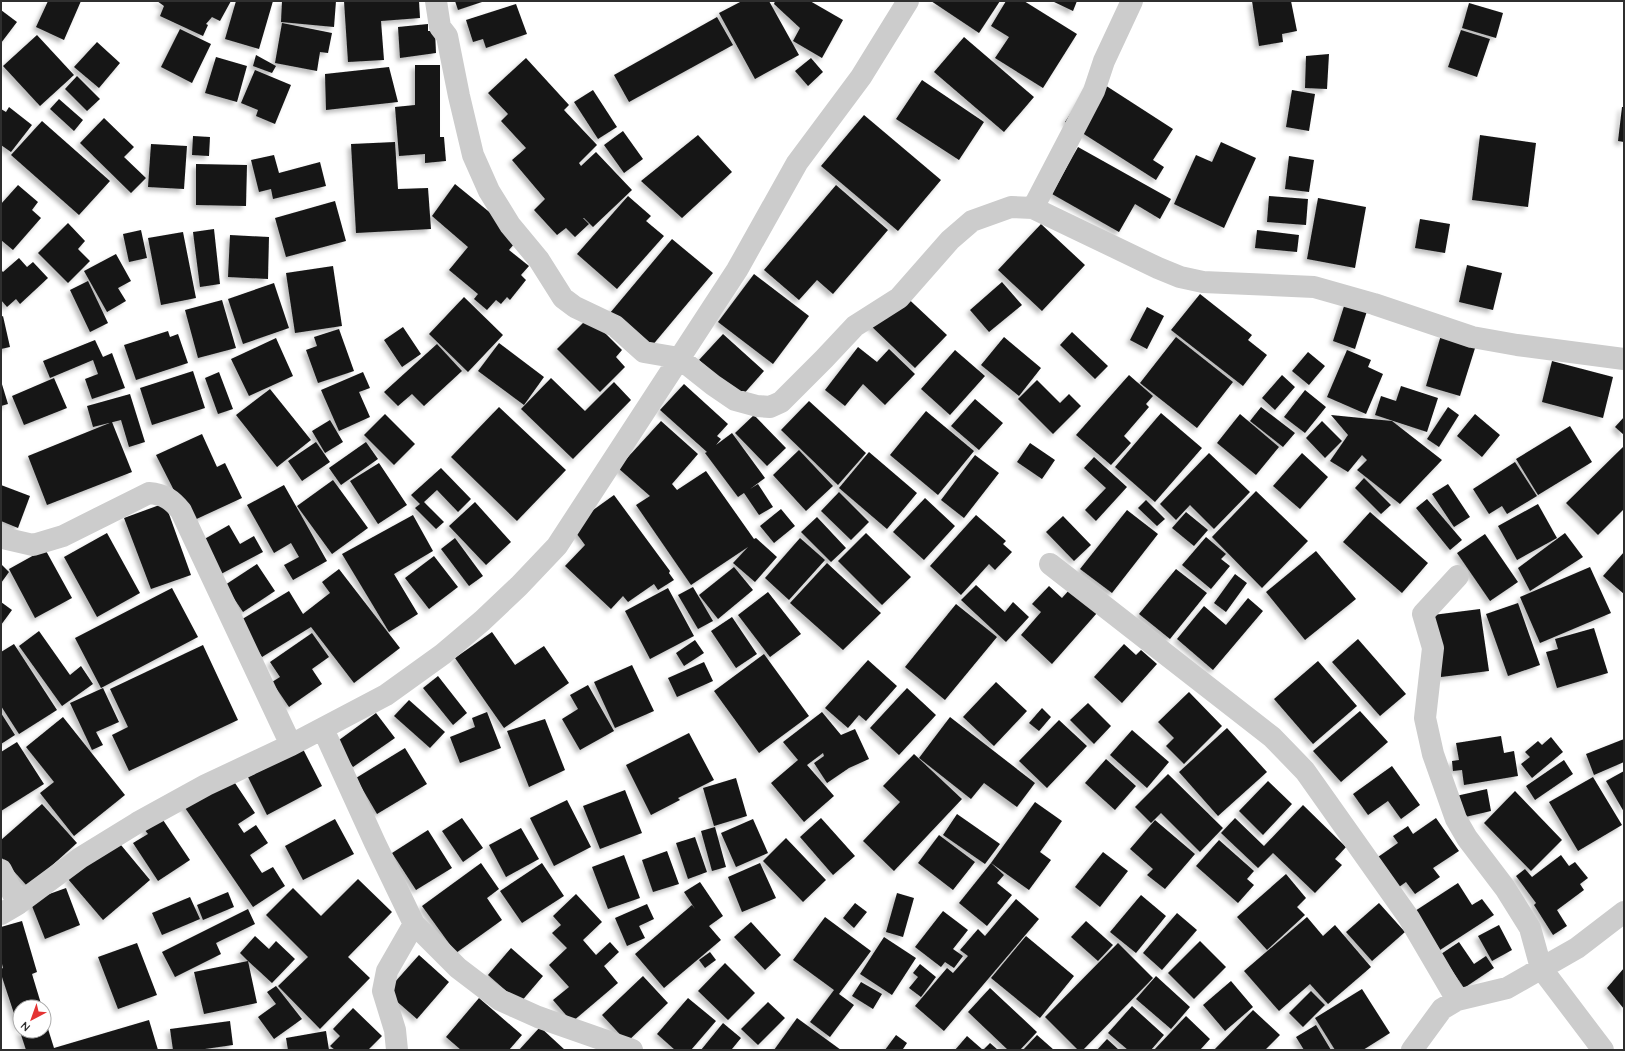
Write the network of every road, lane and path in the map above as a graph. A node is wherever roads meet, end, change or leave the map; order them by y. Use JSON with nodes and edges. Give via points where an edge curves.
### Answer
{"nodes":[{"id":1,"x":436,"y":1,"type":"edge"},
{"id":2,"x":908,"y":1,"type":"edge"},
{"id":3,"x":1132,"y":1,"type":"edge"},
{"id":4,"x":1033,"y":208,"type":"junction"},
{"id":5,"x":679,"y":358,"type":"junction"},
{"id":6,"x":1624,"y":358,"type":"edge"},
{"id":7,"x":1,"y":535,"type":"edge"},
{"id":8,"x":1050,"y":564,"type":"dead end"},
{"id":9,"x":1458,"y":576,"type":"dead end"},
{"id":10,"x":323,"y":729,"type":"junction"},
{"id":11,"x":291,"y":745,"type":"junction"},
{"id":12,"x":1,"y":870,"type":"edge"},
{"id":13,"x":9,"y":909,"type":"edge"},
{"id":14,"x":1624,"y":912,"type":"edge"},
{"id":15,"x":414,"y":924,"type":"junction"},
{"id":16,"x":1541,"y":968,"type":"junction"},
{"id":17,"x":1457,"y":1000,"type":"junction"},
{"id":18,"x":397,"y":1050,"type":"edge"},
{"id":19,"x":632,"y":1050,"type":"edge"},
{"id":20,"x":1412,"y":1050,"type":"edge"},
{"id":21,"x":1603,"y":1050,"type":"edge"}],
"edges":[{"from":1,"to":5,"type":"street","via":[[440,27],[447,36],[473,155],[489,191],[510,225],[539,260],[563,298],[575,307],[615,326],[644,352]]},
{"from":2,"to":5,"type":"street","via":[[861,77],[797,163],[737,270]]},
{"from":3,"to":4,"type":"street","via":[[1104,61],[1094,91]]},
{"from":4,"to":5,"type":"street","via":[[1011,207],[972,221],[950,240],[899,298],[855,326],[781,402],[770,407],[735,400]]},
{"from":4,"to":6,"type":"street","via":[[1180,277],[1203,282],[1314,287],[1472,337]]},
{"from":5,"to":10,"type":"street","via":[[557,546],[524,581],[443,654],[386,695]]},
{"from":7,"to":11,"type":"street","via":[[33,546],[63,536],[149,493],[160,494],[168,499],[181,511]]},
{"from":8,"to":17,"type":"street","via":[[1272,737],[1305,772],[1409,918]]},
{"from":9,"to":16,"type":"street","via":[[1424,614],[1433,648],[1425,718],[1433,754],[1456,819],[1530,928]]},
{"from":10,"to":11,"type":"street"},
{"from":10,"to":15,"type":"street"},
{"from":11,"to":13,"type":"street","via":[[206,785],[137,823],[80,858]]},
{"from":12,"to":13,"type":"street"},
{"from":14,"to":16,"type":"street","via":[[1577,948]]},
{"from":15,"to":18,"type":"street","via":[[387,971],[383,991],[395,1030]]},
{"from":15,"to":19,"type":"street","via":[[458,968],[500,1000],[538,1018]]},
{"from":16,"to":17,"type":"street","via":[[1507,988]]},
{"from":16,"to":21,"type":"street"},
{"from":17,"to":20,"type":"street","via":[[1442,1009]]}]}
